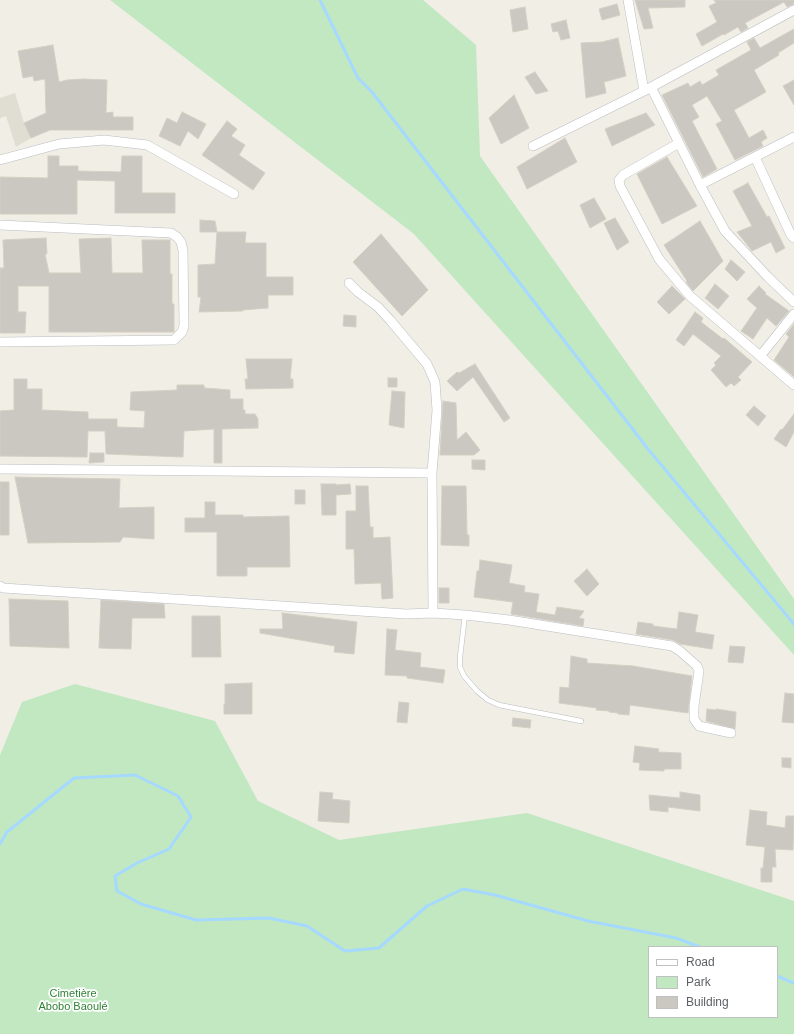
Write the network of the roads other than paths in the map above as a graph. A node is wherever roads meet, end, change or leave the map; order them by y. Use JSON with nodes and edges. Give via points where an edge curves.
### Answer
{"nodes":[{"id":1,"x":628,"y":0,"type":"edge"},
{"id":2,"x":794,"y":10,"type":"edge"},
{"id":3,"x":648,"y":89,"type":"junction"},
{"id":4,"x":794,"y":137,"type":"edge"},
{"id":5,"x":679,"y":143,"type":"junction"},
{"id":6,"x":533,"y":146,"type":"dead end"},
{"id":7,"x":755,"y":157,"type":"junction"},
{"id":8,"x":0,"y":160,"type":"edge"},
{"id":9,"x":700,"y":185,"type":"junction"},
{"id":10,"x":234,"y":194,"type":"dead end"},
{"id":11,"x":0,"y":225,"type":"edge"},
{"id":12,"x":794,"y":238,"type":"edge"},
{"id":13,"x":348,"y":283,"type":"dead end"},
{"id":14,"x":794,"y":302,"type":"edge"},
{"id":15,"x":794,"y":314,"type":"edge"},
{"id":16,"x":0,"y":342,"type":"edge"},
{"id":17,"x":761,"y":355,"type":"junction"},
{"id":18,"x":794,"y":385,"type":"edge"},
{"id":19,"x":0,"y":469,"type":"edge"},
{"id":20,"x":432,"y":473,"type":"junction"},
{"id":21,"x":0,"y":586,"type":"edge"},
{"id":22,"x":433,"y":613,"type":"junction"},
{"id":23,"x":465,"y":615,"type":"junction"},
{"id":24,"x":581,"y":721,"type":"dead end"},
{"id":25,"x":731,"y":733,"type":"dead end"}],
"edges":[{"from":1,"to":3,"type":"street"},
{"from":2,"to":3,"type":"street"},
{"from":3,"to":5,"type":"street"},
{"from":3,"to":6,"type":"street"},
{"from":4,"to":7,"type":"street"},
{"from":5,"to":9,"type":"street"},
{"from":5,"to":17,"type":"street","via":[[623,175],[619,180],[620,186],[659,259],[690,296]]},
{"from":7,"to":9,"type":"street"},
{"from":7,"to":12,"type":"street"},
{"from":8,"to":10,"type":"street","via":[[59,144],[104,140],[147,145]]},
{"from":9,"to":14,"type":"street","via":[[725,231]]},
{"from":11,"to":16,"type":"street","via":[[171,233],[181,242],[183,250],[184,326],[174,340]]},
{"from":13,"to":20,"type":"street","via":[[390,320],[427,364],[435,382],[437,410]]},
{"from":15,"to":17,"type":"street"},
{"from":17,"to":18,"type":"street"},
{"from":19,"to":20,"type":"street"},
{"from":20,"to":22,"type":"street"},
{"from":21,"to":22,"type":"street","via":[[406,614]]},
{"from":22,"to":23,"type":"street"},
{"from":23,"to":24,"type":"lane","via":[[460,667],[477,691],[499,705]]},
{"from":23,"to":25,"type":"street","via":[[672,646],[680,650],[699,671],[694,706],[694,718],[699,726]]}]}
